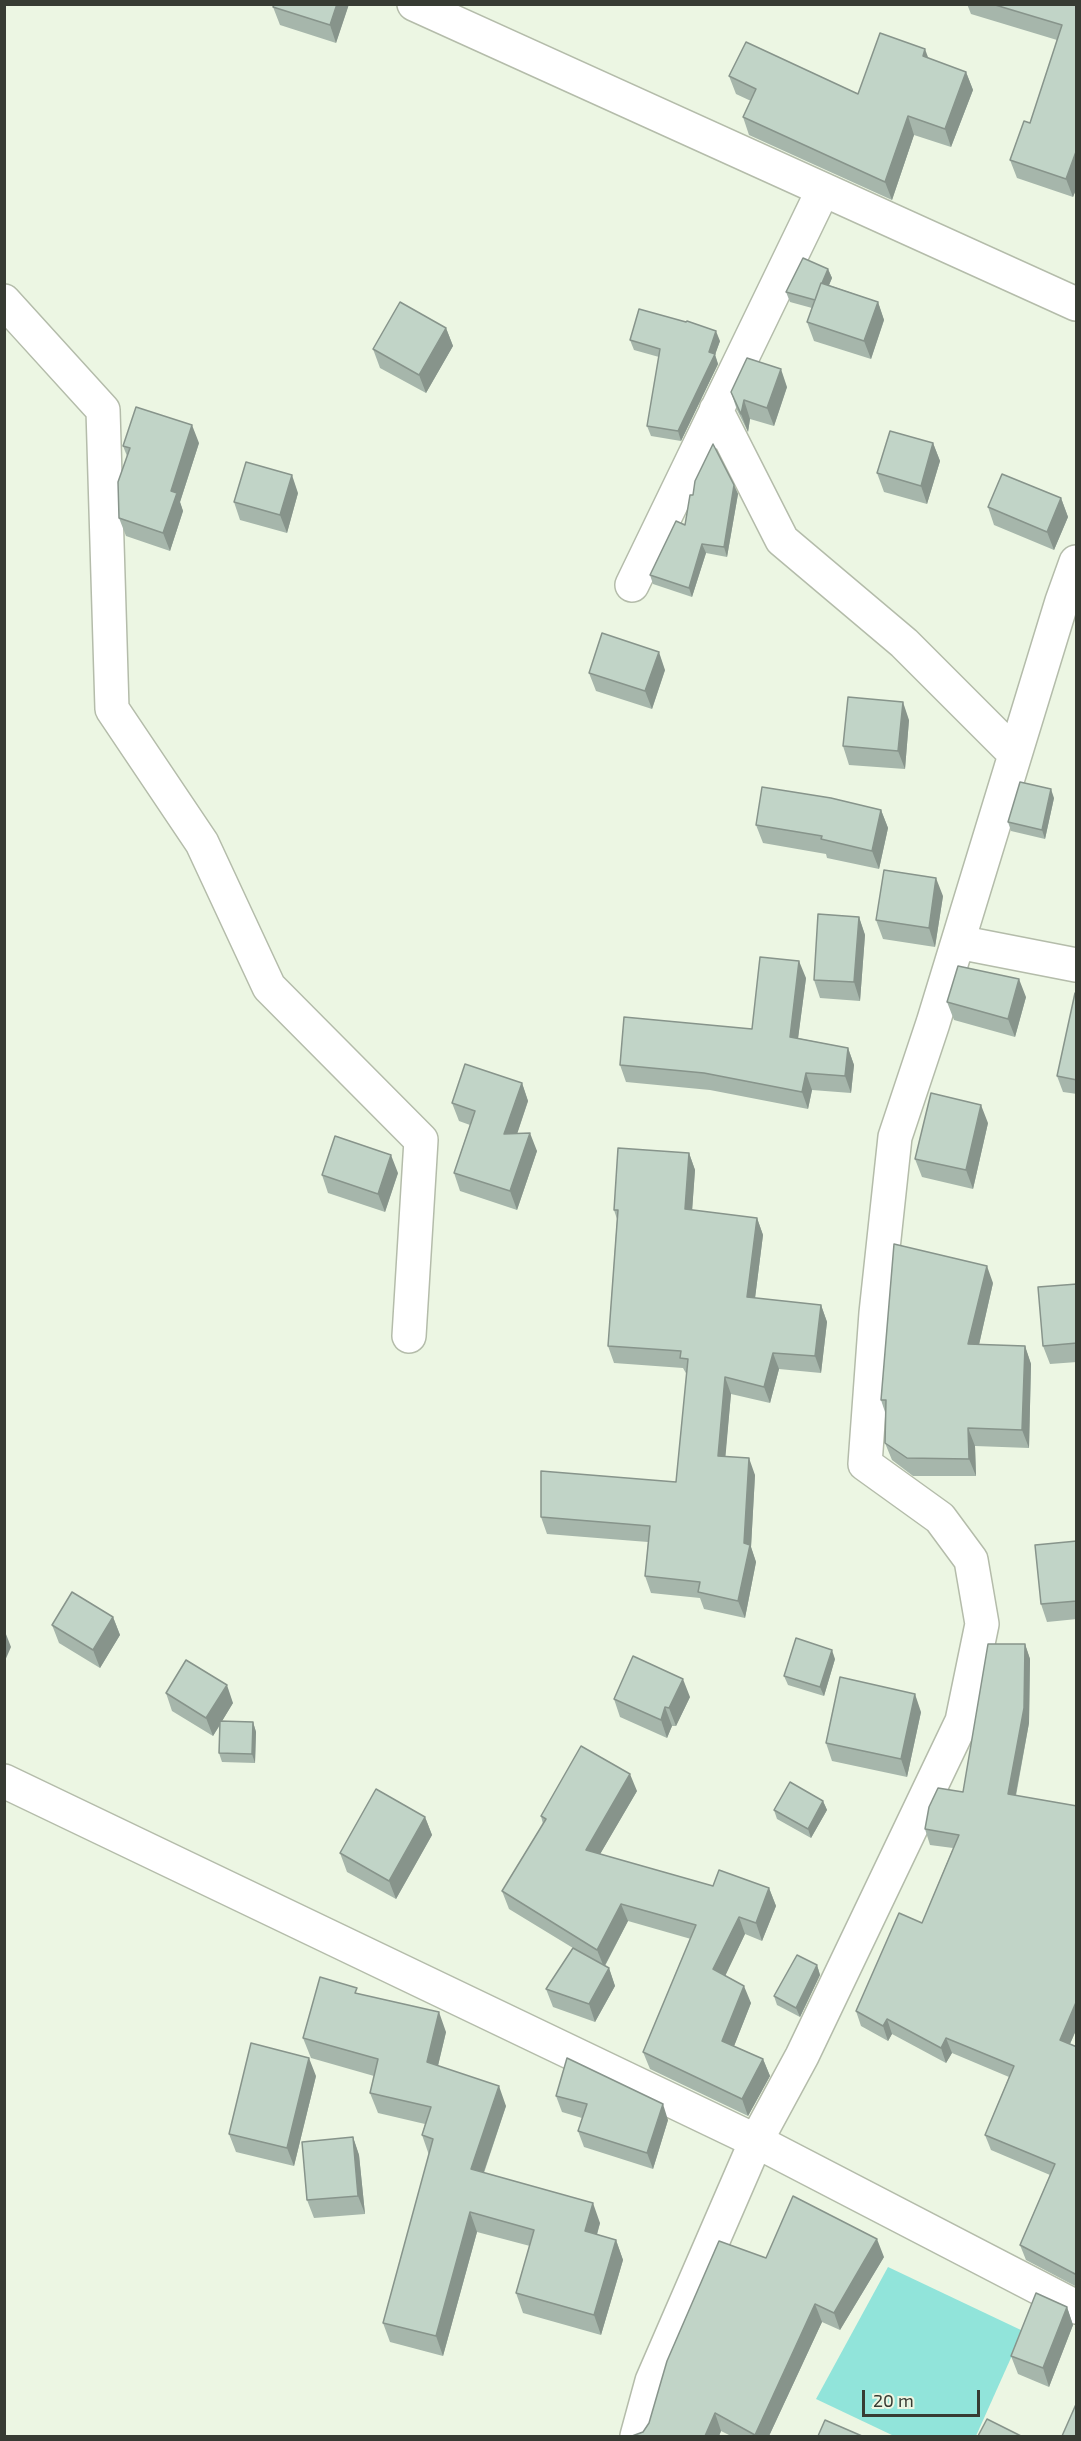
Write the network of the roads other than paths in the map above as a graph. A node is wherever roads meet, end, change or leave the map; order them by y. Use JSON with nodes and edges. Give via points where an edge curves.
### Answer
{"nodes":[{"id":1,"x":414,"y":4,"type":"edge"},
{"id":2,"x":823,"y":190,"type":"junction"},
{"id":3,"x":4,"y":301,"type":"edge"},
{"id":4,"x":1077,"y":304,"type":"edge"},
{"id":5,"x":716,"y":410,"type":"junction"},
{"id":6,"x":1077,"y":562,"type":"edge"},
{"id":7,"x":632,"y":585,"type":"dead end"},
{"id":8,"x":1015,"y":754,"type":"junction"},
{"id":9,"x":958,"y":942,"type":"junction"},
{"id":10,"x":1077,"y":965,"type":"edge"},
{"id":11,"x":409,"y":1336,"type":"dead end"},
{"id":12,"x":7,"y":1789,"type":"edge"},
{"id":13,"x":756,"y":2141,"type":"junction"},
{"id":14,"x":1077,"y":2307,"type":"edge"},
{"id":15,"x":637,"y":2436,"type":"edge"}],
"edges":[{"from":1,"to":2,"type":"street"},
{"from":2,"to":4,"type":"street"},
{"from":2,"to":5,"type":"street"},
{"from":3,"to":11,"type":"street","via":[[103,410],[112,709],[202,843],[269,987],[421,1140]]},
{"from":5,"to":7,"type":"street"},
{"from":5,"to":8,"type":"street","via":[[782,540],[904,643]]},
{"from":6,"to":8,"type":"street"},
{"from":8,"to":9,"type":"street"},
{"from":9,"to":10,"type":"street"},
{"from":9,"to":13,"type":"street","via":[[895,1137],[865,1464],[940,1518],[971,1560],[982,1624],[962,1721],[802,2056]]},
{"from":12,"to":13,"type":"street"},
{"from":13,"to":14,"type":"street"},
{"from":13,"to":15,"type":"street","via":[[652,2381]]}]}
